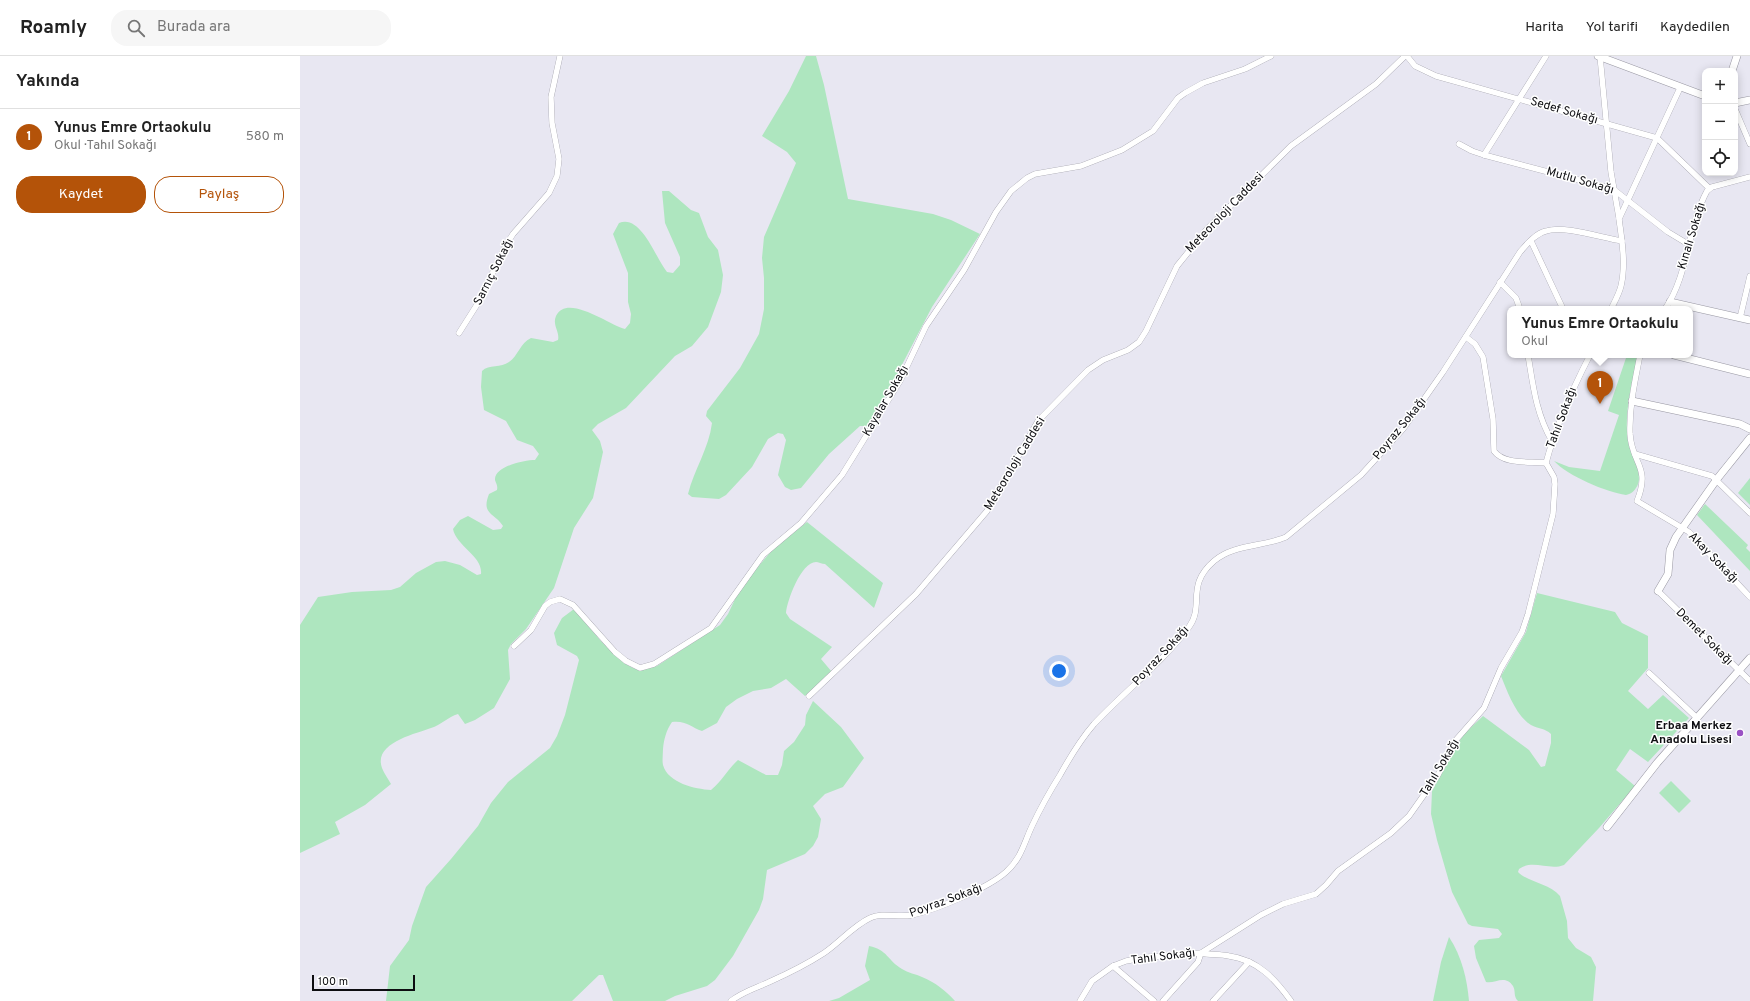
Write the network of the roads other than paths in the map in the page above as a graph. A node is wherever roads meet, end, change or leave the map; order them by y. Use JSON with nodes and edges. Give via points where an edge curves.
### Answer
{"nodes":[{"id":1,"x":560,"y":56,"type":"edge"},
{"id":2,"x":1271,"y":56,"type":"edge"},
{"id":3,"x":1406,"y":56,"type":"edge"},
{"id":4,"x":1546,"y":56,"type":"edge"},
{"id":5,"x":1599,"y":56,"type":"edge"},
{"id":6,"x":1736,"y":56,"type":"edge"},
{"id":7,"x":1733,"y":68,"type":"edge"},
{"id":8,"x":1680,"y":88,"type":"junction"},
{"id":9,"x":1702,"y":95,"type":"edge"},
{"id":10,"x":1519,"y":99,"type":"junction"},
{"id":11,"x":1750,"y":100,"type":"edge"},
{"id":12,"x":1738,"y":102,"type":"edge"},
{"id":13,"x":1738,"y":116,"type":"edge"},
{"id":14,"x":1607,"y":123,"type":"junction"},
{"id":15,"x":1657,"y":138,"type":"junction"},
{"id":16,"x":1459,"y":144,"type":"dead end"},
{"id":17,"x":1750,"y":144,"type":"edge"},
{"id":18,"x":1484,"y":155,"type":"junction"},
{"id":19,"x":1750,"y":177,"type":"edge"},
{"id":20,"x":1709,"y":188,"type":"junction"},
{"id":21,"x":1613,"y":189,"type":"junction"},
{"id":22,"x":1628,"y":200,"type":"junction"},
{"id":23,"x":1619,"y":219,"type":"junction"},
{"id":24,"x":1531,"y":241,"type":"junction"},
{"id":25,"x":1622,"y":241,"type":"junction"},
{"id":26,"x":1688,"y":244,"type":"junction"},
{"id":27,"x":1750,"y":276,"type":"edge"},
{"id":28,"x":1500,"y":282,"type":"junction"},
{"id":29,"x":1670,"y":302,"type":"junction"},
{"id":30,"x":1519,"y":306,"type":"edge"},
{"id":31,"x":1562,"y":306,"type":"edge"},
{"id":32,"x":1613,"y":306,"type":"edge"},
{"id":33,"x":1665,"y":306,"type":"edge"},
{"id":34,"x":1667,"y":306,"type":"edge"},
{"id":35,"x":1688,"y":306,"type":"edge"},
{"id":36,"x":1693,"y":307,"type":"edge"},
{"id":37,"x":1740,"y":318,"type":"junction"},
{"id":38,"x":1750,"y":320,"type":"edge"},
{"id":39,"x":459,"y":333,"type":"dead end"},
{"id":40,"x":1466,"y":337,"type":"junction"},
{"id":41,"x":1528,"y":358,"type":"edge"},
{"id":42,"x":1588,"y":358,"type":"edge"},
{"id":43,"x":1639,"y":358,"type":"edge"},
{"id":44,"x":1686,"y":358,"type":"edge"},
{"id":45,"x":1750,"y":374,"type":"edge"},
{"id":46,"x":1632,"y":401,"type":"junction"},
{"id":47,"x":1750,"y":429,"type":"edge"},
{"id":48,"x":1750,"y":438,"type":"edge"},
{"id":49,"x":1552,"y":441,"type":"junction"},
{"id":50,"x":1635,"y":454,"type":"junction"},
{"id":51,"x":1546,"y":463,"type":"junction"},
{"id":52,"x":1717,"y":479,"type":"junction"},
{"id":53,"x":1750,"y":513,"type":"edge"},
{"id":54,"x":1682,"y":527,"type":"junction"},
{"id":55,"x":1658,"y":591,"type":"joint"},
{"id":56,"x":1750,"y":597,"type":"edge"},
{"id":57,"x":514,"y":646,"type":"dead end"},
{"id":58,"x":1750,"y":658,"type":"edge"},
{"id":59,"x":1738,"y":672,"type":"junction"},
{"id":60,"x":1649,"y":673,"type":"dead end"},
{"id":61,"x":1750,"y":681,"type":"edge"},
{"id":62,"x":809,"y":696,"type":"dead end"},
{"id":63,"x":1696,"y":717,"type":"junction"},
{"id":64,"x":1607,"y":827,"type":"dead end"},
{"id":65,"x":1201,"y":953,"type":"junction"},
{"id":66,"x":1248,"y":962,"type":"junction"},
{"id":67,"x":1113,"y":966,"type":"junction"},
{"id":68,"x":731,"y":1001,"type":"edge"},
{"id":69,"x":1080,"y":1001,"type":"edge"},
{"id":70,"x":1154,"y":1001,"type":"edge"},
{"id":71,"x":1163,"y":1001,"type":"edge"},
{"id":72,"x":1213,"y":1001,"type":"edge"},
{"id":73,"x":1291,"y":1001,"type":"edge"}],
"edges":[{"from":1,"to":39,"type":"street","name":"Sarnıç Sokağı","via":[[551,97],[552,123],[559,158],[556,180],[544,200],[514,234],[498,260],[478,303]]},
{"from":2,"to":57,"type":"street","name":"Kayalar Sokağı","via":[[1245,69],[1189,90],[1178,98],[1153,131],[1122,150],[1081,166],[1035,174],[1011,191],[996,212],[964,270],[926,326],[900,381],[842,475],[801,523],[764,555],[711,628],[660,660],[640,668],[615,652],[573,605],[560,600],[545,606],[531,630]]},
{"from":3,"to":10,"type":"street","name":"Sedef Sokağı","via":[[1425,72]]},
{"from":3,"to":62,"type":"street","name":"Meteoroloji Caddesi","via":[[1376,84],[1291,146],[1207,229],[1176,266],[1139,342],[1128,350],[1096,364],[1046,412],[1038,421],[987,511],[916,594]]},
{"from":4,"to":10,"type":"street"},
{"from":5,"to":8,"type":"street"},
{"from":5,"to":14,"type":"street"},
{"from":6,"to":7,"type":"street"},
{"from":8,"to":9,"type":"street"},
{"from":8,"to":15,"type":"street"},
{"from":10,"to":14,"type":"street","name":"Sedef Sokağı"},
{"from":10,"to":18,"type":"street"},
{"from":11,"to":12,"type":"street"},
{"from":13,"to":17,"type":"street"},
{"from":14,"to":15,"type":"street","name":"Sedef Sokağı"},
{"from":14,"to":21,"type":"street"},
{"from":15,"to":20,"type":"street","name":"Sedef Sokağı"},
{"from":15,"to":22,"type":"street"},
{"from":16,"to":18,"type":"street","name":"Mutlu Sokağı"},
{"from":18,"to":21,"type":"street","name":"Mutlu Sokağı"},
{"from":19,"to":20,"type":"street","name":"Kınalı Sokağı"},
{"from":20,"to":26,"type":"street","name":"Kınalı Sokağı"},
{"from":21,"to":22,"type":"street","name":"Mutlu Sokağı"},
{"from":21,"to":23,"type":"street"},
{"from":22,"to":23,"type":"street"},
{"from":22,"to":26,"type":"street","name":"Mutlu Sokağı","via":[[1668,232]]},
{"from":23,"to":25,"type":"street"},
{"from":24,"to":25,"type":"street","name":"Poyraz Sokağı","via":[[1541,233],[1552,230]]},
{"from":24,"to":28,"type":"street","name":"Poyraz Sokağı","via":[[1520,252]]},
{"from":24,"to":31,"type":"street"},
{"from":25,"to":32,"type":"street","via":[[1621,285]]},
{"from":26,"to":29,"type":"street","name":"Kınalı Sokağı","via":[[1678,284]]},
{"from":27,"to":37,"type":"street"},
{"from":28,"to":30,"type":"street","via":[[1516,298]]},
{"from":28,"to":40,"type":"street","name":"Poyraz Sokağı"},
{"from":29,"to":33,"type":"street"},
{"from":29,"to":34,"type":"street"},
{"from":29,"to":35,"type":"street"},
{"from":36,"to":37,"type":"street"},
{"from":37,"to":38,"type":"street"},
{"from":40,"to":51,"type":"street","via":[[1475,344],[1483,357],[1494,452],[1506,460]]},
{"from":40,"to":68,"type":"street","name":"Poyraz Sokağı","via":[[1403,429],[1361,475],[1286,537],[1235,549],[1208,566],[1198,583],[1195,614],[1190,626],[1084,737],[1058,776],[1019,858],[1006,872],[988,885],[920,913],[870,918],[822,954]]},
{"from":41,"to":49,"type":"street","via":[[1536,404],[1544,428]]},
{"from":42,"to":49,"type":"street","name":"Tahıl Sokağı","via":[[1566,403]]},
{"from":43,"to":46,"type":"street","name":"Akay Sokağı"},
{"from":44,"to":45,"type":"street"},
{"from":46,"to":47,"type":"street","via":[[1740,424]]},
{"from":46,"to":50,"type":"street","name":"Akay Sokağı","via":[[1630,436]]},
{"from":48,"to":52,"type":"street"},
{"from":49,"to":51,"type":"street","name":"Tahıl Sokağı"},
{"from":50,"to":52,"type":"street","via":[[1701,472]]},
{"from":50,"to":54,"type":"street","name":"Akay Sokağı","via":[[1643,476],[1637,501]]},
{"from":51,"to":65,"type":"street","name":"Tahıl Sokağı","via":[[1555,484],[1553,514],[1522,632],[1501,668],[1484,708],[1455,741],[1438,775],[1418,805],[1391,833],[1338,871],[1316,894],[1261,914]]},
{"from":52,"to":53,"type":"street"},
{"from":52,"to":54,"type":"street"},
{"from":54,"to":55,"type":"street","via":[[1670,550],[1668,574]]},
{"from":54,"to":56,"type":"street","name":"Akay Sokağı"},
{"from":55,"to":59,"type":"street","name":"Demet Sokağı"},
{"from":58,"to":59,"type":"street"},
{"from":59,"to":61,"type":"street","name":"Demet Sokağı"},
{"from":59,"to":63,"type":"street"},
{"from":60,"to":63,"type":"street"},
{"from":63,"to":64,"type":"street"},
{"from":65,"to":66,"type":"street","via":[[1231,956]]},
{"from":65,"to":67,"type":"street","name":"Tahıl Sokağı","via":[[1148,957]]},
{"from":65,"to":71,"type":"street","via":[[1198,962]]},
{"from":66,"to":72,"type":"street"},
{"from":66,"to":73,"type":"street","via":[[1274,979]]},
{"from":67,"to":69,"type":"street","via":[[1092,981]]},
{"from":67,"to":70,"type":"street","name":"Tahıl Sokağı"}]}
